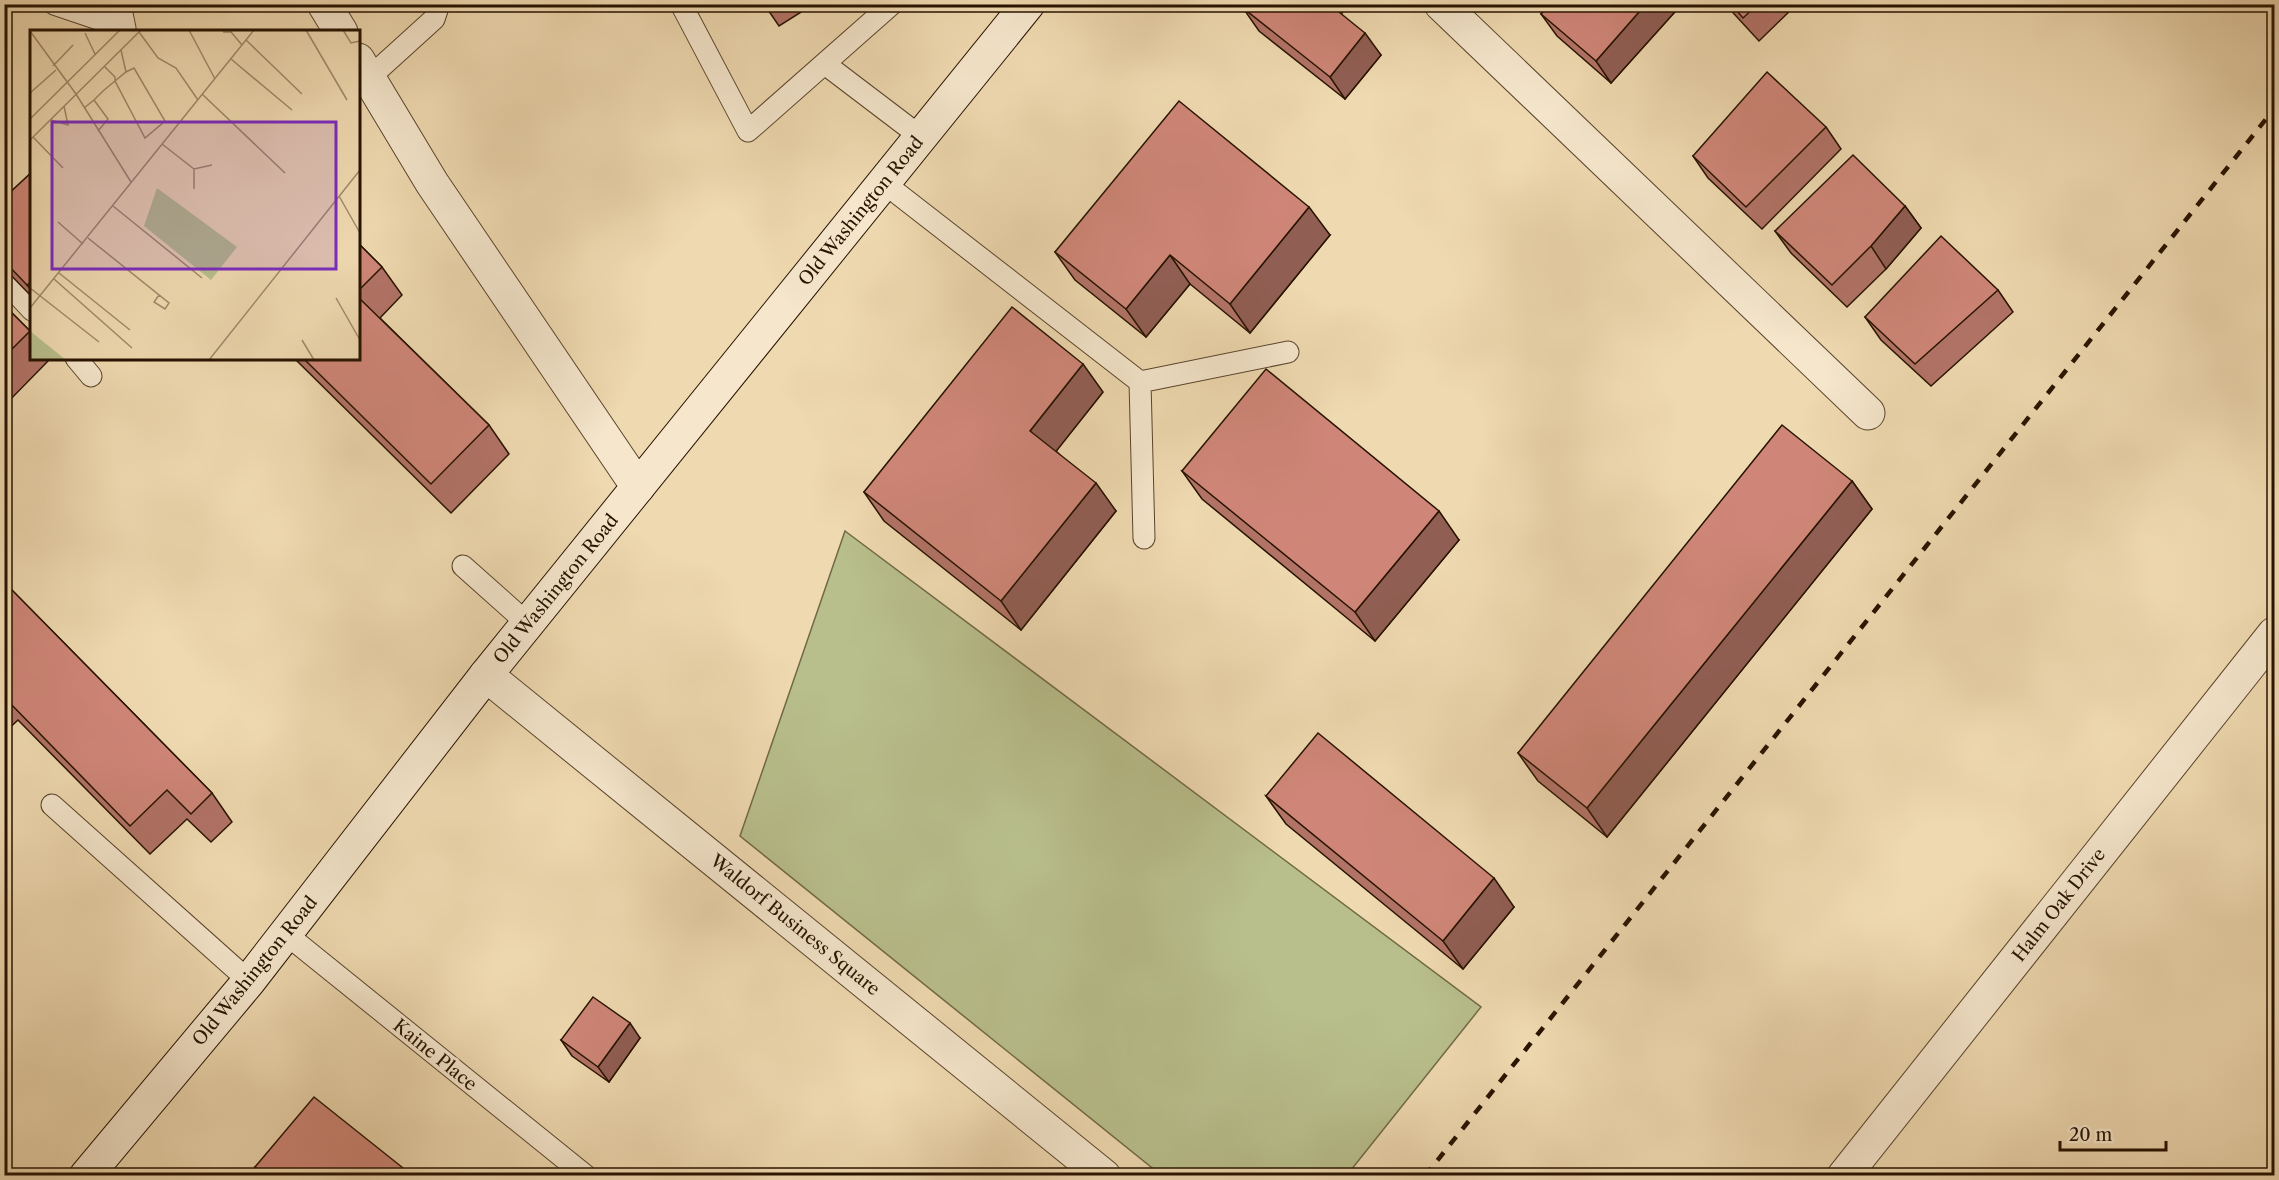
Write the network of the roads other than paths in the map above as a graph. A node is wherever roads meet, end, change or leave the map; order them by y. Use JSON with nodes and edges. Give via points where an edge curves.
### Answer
{"nodes":[{"id":1,"x":54,"y":4,"type":"edge"},
{"id":2,"x":120,"y":4,"type":"edge"},
{"id":3,"x":324,"y":4,"type":"edge"},
{"id":4,"x":439,"y":4,"type":"edge"},
{"id":5,"x":681,"y":4,"type":"edge"},
{"id":6,"x":892,"y":4,"type":"edge"},
{"id":7,"x":1028,"y":4,"type":"edge"},
{"id":8,"x":1441,"y":4,"type":"edge"},
{"id":9,"x":340,"y":30,"type":"edge"},
{"id":10,"x":825,"y":64,"type":"junction"},
{"id":11,"x":364,"y":69,"type":"edge"},
{"id":12,"x":921,"y":137,"type":"junction"},
{"id":13,"x":884,"y":183,"type":"junction"},
{"id":14,"x":4,"y":280,"type":"edge"},
{"id":15,"x":30,"y":308,"type":"edge"},
{"id":16,"x":1288,"y":352,"type":"dead end"},
{"id":17,"x":78,"y":360,"type":"edge"},
{"id":18,"x":91,"y":376,"type":"dead end"},
{"id":19,"x":1140,"y":382,"type":"junction"},
{"id":20,"x":1868,"y":413,"type":"dead end"},
{"id":21,"x":638,"y":487,"type":"junction"},
{"id":22,"x":1144,"y":538,"type":"dead end"},
{"id":23,"x":463,"y":566,"type":"dead end"},
{"id":24,"x":528,"y":624,"type":"junction"},
{"id":25,"x":2274,"y":634,"type":"edge"},
{"id":26,"x":486,"y":675,"type":"junction"},
{"id":27,"x":52,"y":805,"type":"dead end"},
{"id":28,"x":286,"y":934,"type":"junction"},
{"id":29,"x":249,"y":981,"type":"junction"},
{"id":30,"x":86,"y":1176,"type":"edge"},
{"id":31,"x":586,"y":1176,"type":"edge"},
{"id":32,"x":1104,"y":1176,"type":"edge"},
{"id":33,"x":1844,"y":1176,"type":"edge"}],
"edges":[{"from":1,"to":2,"type":"lane","via":[[125,28]]},
{"from":3,"to":9,"type":"street"},
{"from":4,"to":11,"type":"lane","via":[[434,19]]},
{"from":5,"to":10,"type":"lane","via":[[748,131]]},
{"from":6,"to":10,"type":"lane"},
{"from":7,"to":12,"type":"street","name":"Old Washington Road"},
{"from":8,"to":20,"type":"street"},
{"from":10,"to":12,"type":"lane"},
{"from":11,"to":21,"type":"street","via":[[432,183]]},
{"from":12,"to":13,"type":"street","name":"Old Washington Road"},
{"from":13,"to":19,"type":"lane"},
{"from":13,"to":21,"type":"street","name":"Old Washington Road"},
{"from":14,"to":15,"type":"lane"},
{"from":16,"to":19,"type":"lane"},
{"from":17,"to":18,"type":"lane"},
{"from":19,"to":22,"type":"lane"},
{"from":21,"to":24,"type":"street","name":"Old Washington Road"},
{"from":23,"to":24,"type":"lane"},
{"from":24,"to":26,"type":"street","name":"Old Washington Road"},
{"from":25,"to":33,"type":"street","name":"Halm Oak Drive"},
{"from":26,"to":28,"type":"street","name":"Old Washington Road"},
{"from":26,"to":32,"type":"street","name":"Waldorf Business Square"},
{"from":27,"to":29,"type":"lane"},
{"from":28,"to":29,"type":"street","name":"Old Washington Road"},
{"from":28,"to":31,"type":"lane","name":"Kaine Place"},
{"from":29,"to":30,"type":"street","name":"Old Washington Road"}]}
